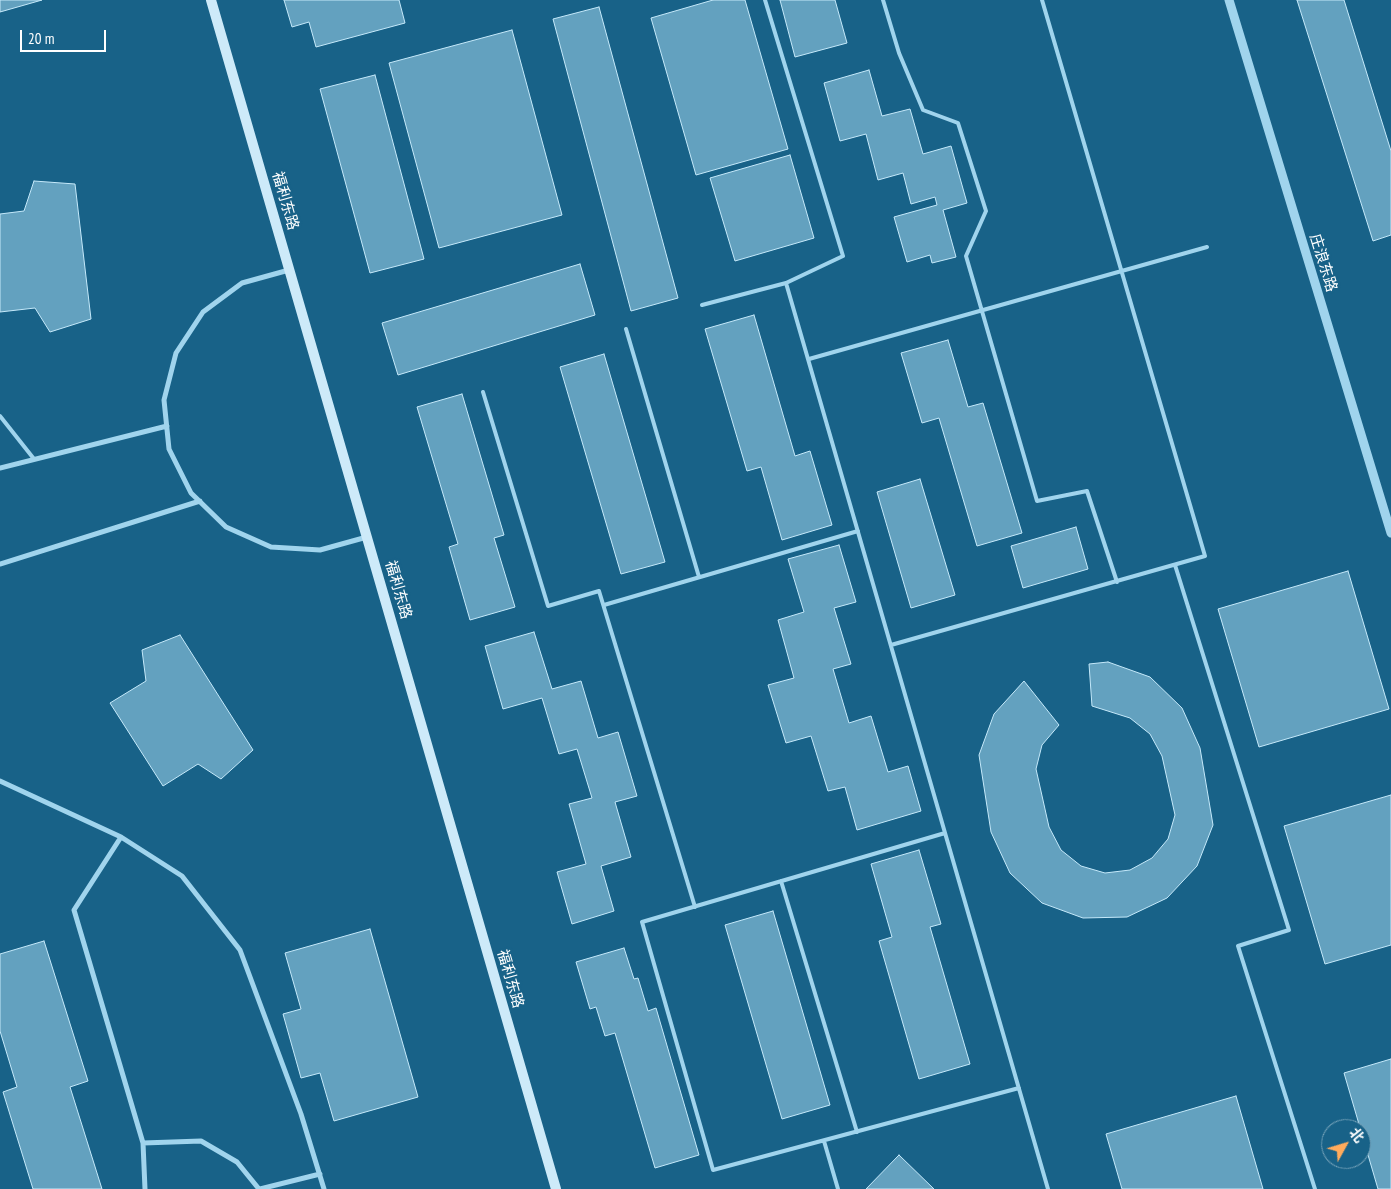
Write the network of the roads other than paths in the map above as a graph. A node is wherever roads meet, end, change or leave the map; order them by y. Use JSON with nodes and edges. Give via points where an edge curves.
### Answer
{"nodes":[{"id":1,"x":211,"y":0,"type":"edge"},
{"id":2,"x":765,"y":0,"type":"edge"},
{"id":3,"x":883,"y":0,"type":"edge"},
{"id":4,"x":1042,"y":0,"type":"edge"},
{"id":5,"x":1229,"y":0,"type":"edge"},
{"id":6,"x":1207,"y":247,"type":"dead end"},
{"id":7,"x":289,"y":270,"type":"junction"},
{"id":8,"x":1122,"y":271,"type":"junction"},
{"id":9,"x":786,"y":283,"type":"junction"},
{"id":10,"x":702,"y":305,"type":"dead end"},
{"id":11,"x":981,"y":311,"type":"junction"},
{"id":12,"x":626,"y":329,"type":"dead end"},
{"id":13,"x":809,"y":359,"type":"junction"},
{"id":14,"x":483,"y":392,"type":"dead end"},
{"id":15,"x":0,"y":416,"type":"edge"},
{"id":16,"x":167,"y":426,"type":"junction"},
{"id":17,"x":34,"y":459,"type":"junction"},
{"id":18,"x":0,"y":468,"type":"edge"},
{"id":19,"x":200,"y":502,"type":"junction"},
{"id":20,"x":858,"y":531,"type":"junction"},
{"id":21,"x":1391,"y":533,"type":"edge"},
{"id":22,"x":367,"y":537,"type":"junction"},
{"id":23,"x":0,"y":564,"type":"edge"},
{"id":24,"x":1175,"y":565,"type":"junction"},
{"id":25,"x":699,"y":577,"type":"junction"},
{"id":26,"x":1117,"y":582,"type":"junction"},
{"id":27,"x":604,"y":605,"type":"junction"},
{"id":28,"x":891,"y":645,"type":"junction"},
{"id":29,"x":0,"y":781,"type":"edge"},
{"id":30,"x":945,"y":833,"type":"junction"},
{"id":31,"x":121,"y":837,"type":"junction"},
{"id":32,"x":781,"y":881,"type":"junction"},
{"id":33,"x":695,"y":907,"type":"junction"},
{"id":34,"x":1019,"y":1088,"type":"junction"},
{"id":35,"x":857,"y":1132,"type":"junction"},
{"id":36,"x":824,"y":1141,"type":"junction"},
{"id":37,"x":143,"y":1143,"type":"junction"},
{"id":38,"x":320,"y":1174,"type":"junction"},
{"id":39,"x":145,"y":1189,"type":"edge"},
{"id":40,"x":259,"y":1189,"type":"edge"},
{"id":41,"x":324,"y":1189,"type":"edge"},
{"id":42,"x":556,"y":1189,"type":"edge"},
{"id":43,"x":838,"y":1189,"type":"edge"},
{"id":44,"x":1048,"y":1189,"type":"edge"},
{"id":45,"x":1315,"y":1189,"type":"edge"}],
"edges":[{"from":1,"to":7,"type":"main road","name":"福利东路"},
{"from":2,"to":9,"type":"lane","via":[[843,256]]},
{"from":3,"to":11,"type":"lane","via":[[899,53],[923,110],[958,124],[986,211],[966,256]]},
{"from":4,"to":8,"type":"lane"},
{"from":5,"to":21,"type":"street","name":"庄浪东路"},
{"from":6,"to":8,"type":"lane"},
{"from":7,"to":16,"type":"street","via":[[242,283],[203,312],[176,353],[164,400]]},
{"from":7,"to":22,"type":"main road","name":"福利东路"},
{"from":8,"to":11,"type":"lane"},
{"from":8,"to":24,"type":"lane","via":[[1205,556]]},
{"from":9,"to":10,"type":"lane"},
{"from":9,"to":13,"type":"lane"},
{"from":11,"to":13,"type":"lane"},
{"from":11,"to":26,"type":"lane","via":[[1037,501],[1087,491]]},
{"from":12,"to":25,"type":"lane"},
{"from":13,"to":20,"type":"lane"},
{"from":14,"to":27,"type":"lane","via":[[548,606],[600,591]]},
{"from":15,"to":17,"type":"lane"},
{"from":16,"to":17,"type":"street"},
{"from":16,"to":19,"type":"street","via":[[169,449],[191,493]]},
{"from":17,"to":18,"type":"street"},
{"from":19,"to":22,"type":"street","via":[[226,527],[271,547],[320,550]]},
{"from":19,"to":23,"type":"street"},
{"from":20,"to":25,"type":"lane"},
{"from":20,"to":28,"type":"lane"},
{"from":22,"to":42,"type":"main road","name":"福利东路"},
{"from":24,"to":26,"type":"lane"},
{"from":24,"to":45,"type":"lane","via":[[1289,930],[1238,946]]},
{"from":25,"to":27,"type":"lane"},
{"from":26,"to":28,"type":"lane"},
{"from":27,"to":33,"type":"lane"},
{"from":28,"to":30,"type":"lane"},
{"from":29,"to":31,"type":"street"},
{"from":30,"to":32,"type":"lane"},
{"from":30,"to":34,"type":"lane"},
{"from":31,"to":37,"type":"street","via":[[74,910]]},
{"from":31,"to":38,"type":"street","via":[[182,876],[240,950]]},
{"from":32,"to":33,"type":"lane"},
{"from":32,"to":35,"type":"lane"},
{"from":33,"to":36,"type":"lane","via":[[642,922],[713,1170]]},
{"from":34,"to":35,"type":"lane"},
{"from":34,"to":44,"type":"lane"},
{"from":35,"to":36,"type":"lane"},
{"from":36,"to":43,"type":"lane"},
{"from":37,"to":39,"type":"street"},
{"from":37,"to":40,"type":"street","via":[[201,1140],[237,1162]]},
{"from":38,"to":40,"type":"street"},
{"from":38,"to":41,"type":"street"}]}
